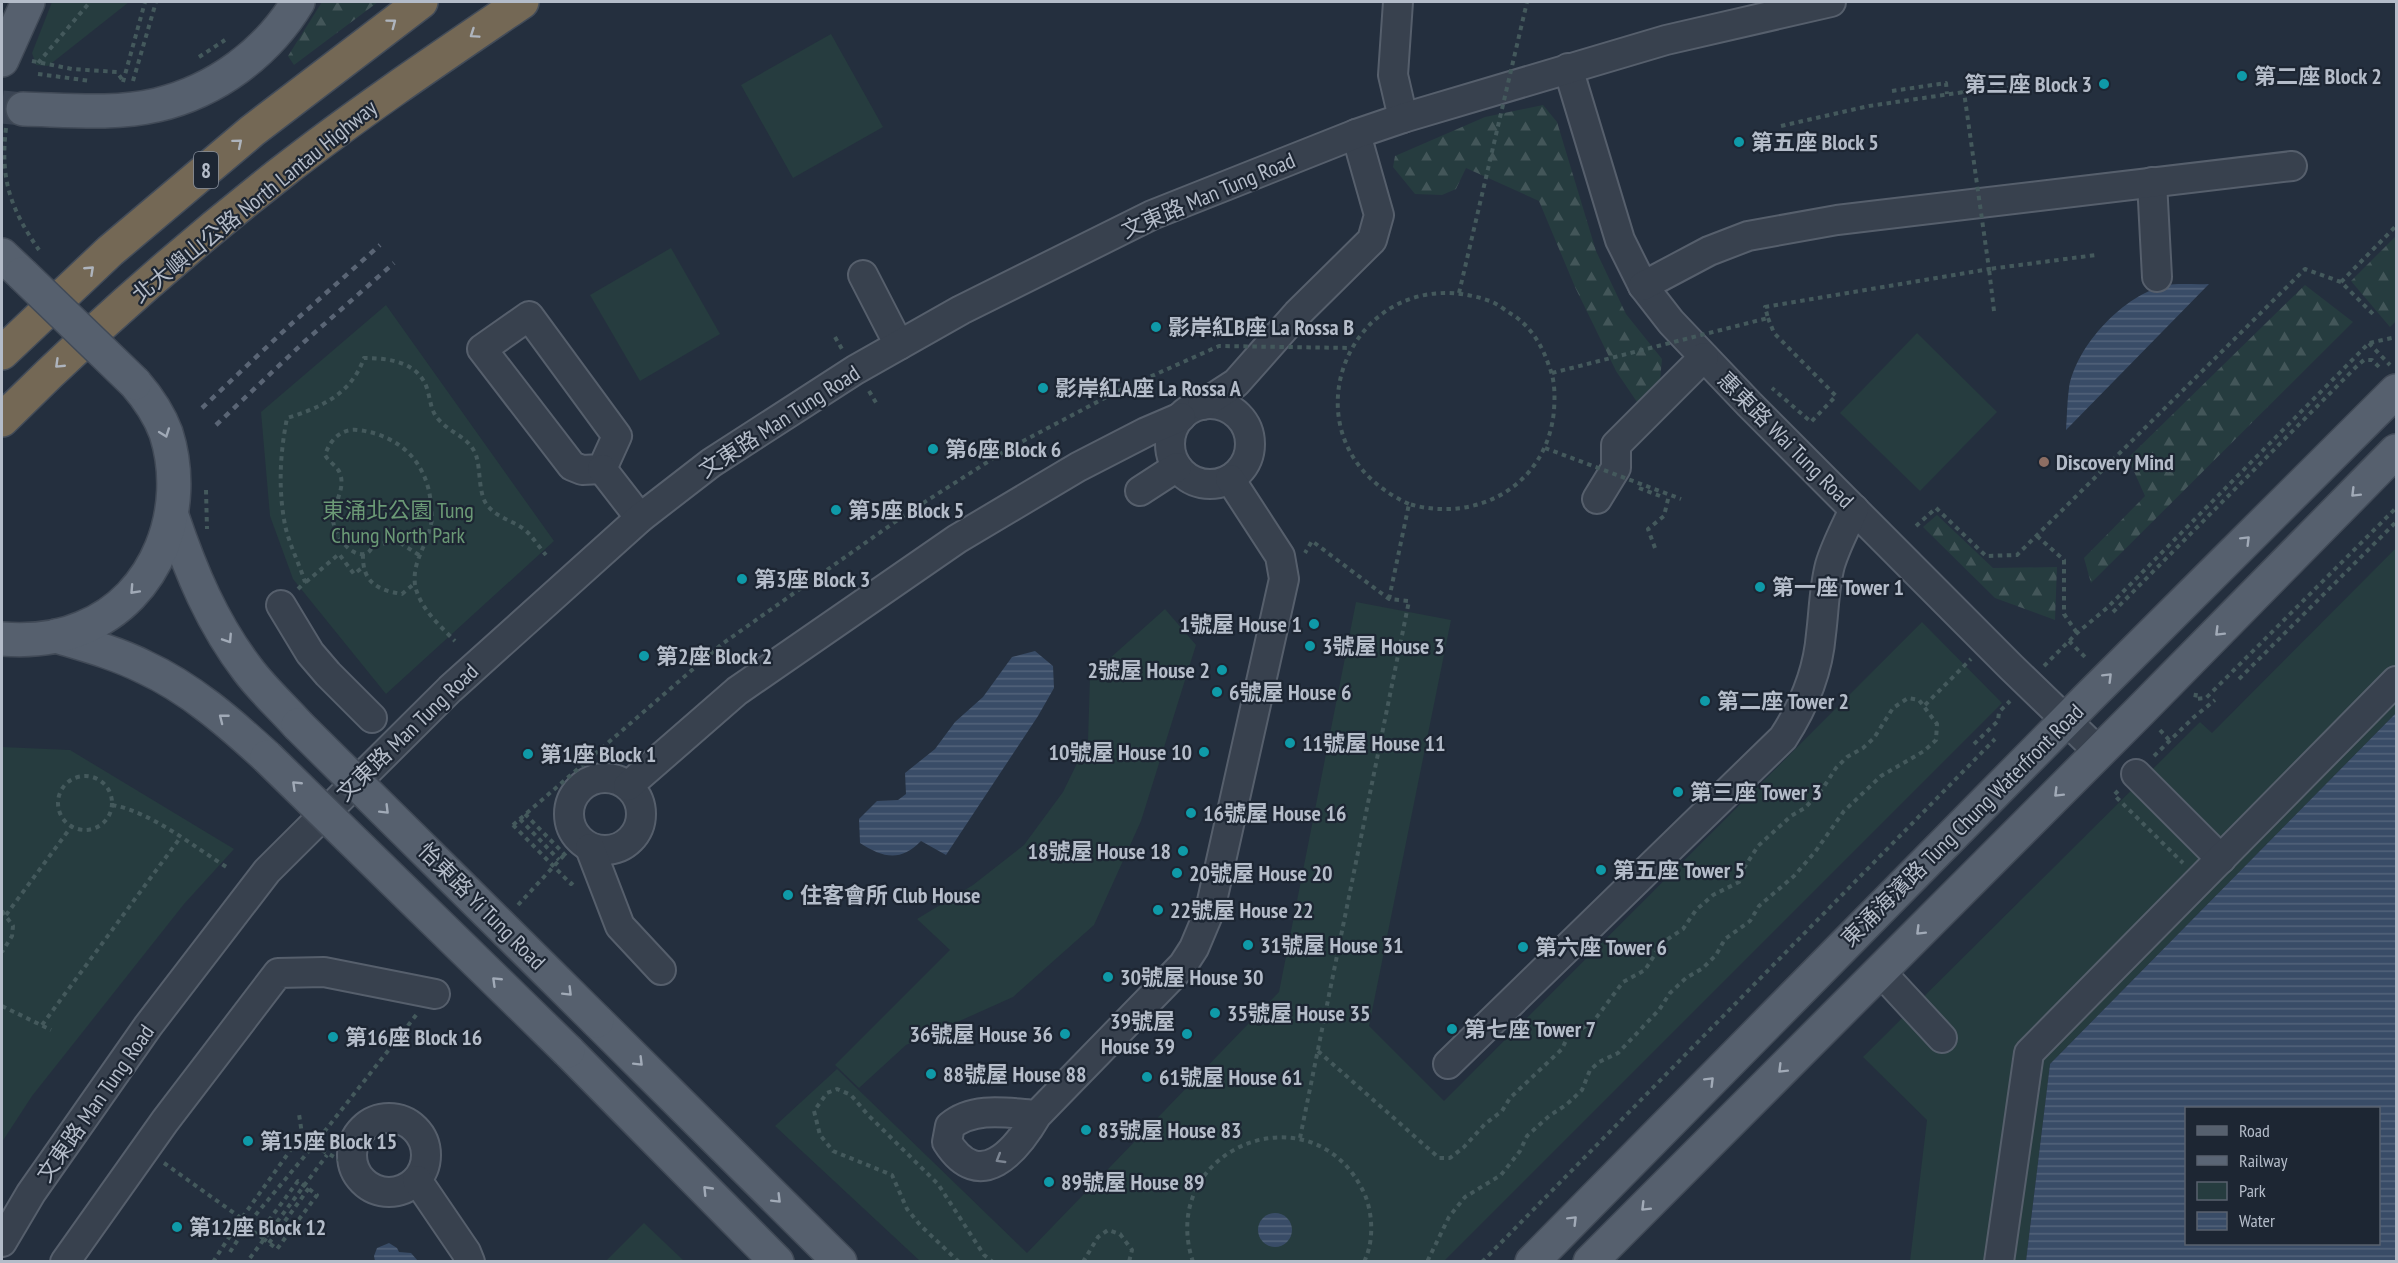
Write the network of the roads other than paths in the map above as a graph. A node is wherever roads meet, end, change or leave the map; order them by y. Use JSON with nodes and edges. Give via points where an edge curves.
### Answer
{"nodes":[{"id":1,"x":28,"y":2,"type":"edge"},
{"id":2,"x":298,"y":2,"type":"edge"},
{"id":3,"x":421,"y":2,"type":"edge"},
{"id":4,"x":522,"y":2,"type":"edge"},
{"id":5,"x":1398,"y":2,"type":"edge"},
{"id":6,"x":1831,"y":2,"type":"edge"},
{"id":7,"x":14,"y":60,"type":"edge"},
{"id":8,"x":1568,"y":68,"type":"junction"},
{"id":9,"x":16,"y":114,"type":"tunnel mouth"},
{"id":10,"x":1403,"y":118,"type":"junction"},
{"id":11,"x":1356,"y":134,"type":"junction"},
{"id":12,"x":2292,"y":166,"type":"dead end"},
{"id":13,"x":2152,"y":182,"type":"junction"},
{"id":14,"x":22,"y":261,"type":"edge"},
{"id":15,"x":863,"y":275,"type":"dead end"},
{"id":16,"x":2157,"y":277,"type":"dead end"},
{"id":17,"x":1643,"y":286,"type":"junction"},
{"id":18,"x":899,"y":345,"type":"junction"},
{"id":19,"x":2,"y":353,"type":"edge"},
{"id":20,"x":1704,"y":357,"type":"junction"},
{"id":21,"x":2392,"y":384,"type":"edge"},
{"id":22,"x":1234,"y":396,"type":"junction"},
{"id":23,"x":1192,"y":411,"type":"junction"},
{"id":24,"x":2,"y":420,"type":"edge"},
{"id":25,"x":1146,"y":432,"type":"junction"},
{"id":26,"x":2397,"y":451,"type":"edge"},
{"id":27,"x":1174,"y":456,"type":"junction"},
{"id":28,"x":602,"y":470,"type":"junction"},
{"id":29,"x":1230,"y":479,"type":"junction"},
{"id":30,"x":1140,"y":491,"type":"dead end"},
{"id":31,"x":1597,"y":499,"type":"dead end"},
{"id":32,"x":1854,"y":509,"type":"junction"},
{"id":33,"x":172,"y":516,"type":"junction"},
{"id":34,"x":640,"y":519,"type":"junction"},
{"id":35,"x":281,"y":605,"type":"road end"},
{"id":36,"x":56,"y":636,"type":"junction"},
{"id":37,"x":2,"y":639,"type":"edge"},
{"id":38,"x":2397,"y":681,"type":"edge"},
{"id":39,"x":372,"y":718,"type":"dead end"},
{"id":40,"x":2067,"y":719,"type":"junction"},
{"id":41,"x":2100,"y":752,"type":"junction"},
{"id":42,"x":2136,"y":774,"type":"road end"},
{"id":43,"x":628,"y":786,"type":"junction"},
{"id":44,"x":579,"y":853,"type":"junction"},
{"id":45,"x":2220,"y":859,"type":"junction"},
{"id":46,"x":661,"y":970,"type":"dead end"},
{"id":47,"x":1880,"y":971,"type":"junction"},
{"id":48,"x":435,"y":994,"type":"dead end"},
{"id":49,"x":1942,"y":1038,"type":"dead end"},
{"id":50,"x":1448,"y":1064,"type":"dead end"},
{"id":51,"x":1037,"y":1115,"type":"dead end"},
{"id":52,"x":417,"y":1180,"type":"junction"},
{"id":53,"x":2,"y":1242,"type":"edge"},
{"id":54,"x":1591,"y":1261,"type":"edge"},
{"id":55,"x":65,"y":1262,"type":"edge"},
{"id":56,"x":470,"y":1262,"type":"edge"},
{"id":57,"x":777,"y":1262,"type":"edge"},
{"id":58,"x":840,"y":1262,"type":"edge"},
{"id":59,"x":1532,"y":1262,"type":"edge"},
{"id":60,"x":1999,"y":1262,"type":"edge"}],
"edges":[{"from":1,"to":7,"type":"main road"},
{"from":2,"to":9,"type":"main road","via":[[251,57],[205,88],[156,105]]},
{"from":19,"to":3,"type":"highway","number":"8","one_way":true,"via":[[110,251],[252,131]]},
{"from":4,"to":24,"type":"highway","name":"北大嶼山公路 North Lantau Highway","number":"8","one_way":true,"via":[[418,72],[238,208],[96,329]]},
{"from":5,"to":10,"type":"street","via":[[1393,75]]},
{"from":6,"to":8,"type":"street","name":"文東路 Man Tung Road","via":[[1666,40]]},
{"from":8,"to":10,"type":"street","name":"文東路 Man Tung Road"},
{"from":8,"to":17,"type":"street","name":"惠東路 Wai Tung Road","via":[[1620,240]]},
{"from":10,"to":11,"type":"street","name":"文東路 Man Tung Road"},
{"from":11,"to":18,"type":"street","name":"文東路 Man Tung Road","via":[[1152,215]]},
{"from":11,"to":22,"type":"street","via":[[1378,215],[1372,240],[1297,314]]},
{"from":12,"to":13,"type":"street"},
{"from":13,"to":16,"type":"street"},
{"from":13,"to":17,"type":"street","via":[[1837,220],[1748,236],[1709,251]]},
{"from":14,"to":33,"type":"main road","one_way":true,"bridge":true,"via":[[135,383],[157,414],[168,442],[173,472]]},
{"from":15,"to":18,"type":"street"},
{"from":17,"to":20,"type":"street","name":"惠東路 Wai Tung Road"},
{"from":18,"to":34,"type":"street","name":"文東路 Man Tung Road","via":[[711,463]]},
{"from":20,"to":31,"type":"street","via":[[1616,445],[1616,468]]},
{"from":20,"to":32,"type":"street","name":"惠東路 Wai Tung Road"},
{"from":40,"to":21,"type":"main road","name":"東涌海濱路 Tung Chung Waterfront Road","one_way":true},
{"from":22,"to":23,"type":"street"},
{"from":22,"to":29,"type":"street","via":[[1250,444],[1248,458]]},
{"from":23,"to":25,"type":"street"},
{"from":23,"to":27,"type":"street","via":[[1171,435]]},
{"from":25,"to":27,"type":"street"},
{"from":25,"to":43,"type":"street","via":[[1078,467],[957,539],[737,691]]},
{"from":26,"to":41,"type":"main road","name":"東涌海濱路 Tung Chung Waterfront Road","one_way":true},
{"from":27,"to":29,"type":"street","via":[[1185,475],[1207,484]]},
{"from":27,"to":30,"type":"street"},
{"from":28,"to":28,"type":"street","via":[[572,466],[482,349],[529,316],[617,436]]},
{"from":28,"to":34,"type":"street"},
{"from":29,"to":51,"type":"street","via":[[1284,568],[1210,910],[1194,948],[1169,981]]},
{"from":32,"to":40,"type":"street","name":"惠東路 Wai Tung Road"},
{"from":32,"to":50,"type":"street","via":[[1830,566],[1814,676],[1783,738]]},
{"from":33,"to":36,"type":"main road","one_way":true,"via":[[156,561],[134,592],[107,615]]},
{"from":33,"to":58,"type":"main road","name":"怡東路 Yi Tung Road","one_way":true,"bridge":true,"via":[[189,567],[215,620],[249,671],[298,725]]},
{"from":34,"to":53,"type":"street","name":"文東路 Man Tung Road","via":[[450,688],[267,871],[148,1026]]},
{"from":35,"to":39,"type":"street","via":[[310,653]]},
{"from":36,"to":37,"type":"main road"},
{"from":57,"to":36,"type":"main road","name":"怡東路 Yi Tung Road","one_way":true,"bridge":true,"via":[[567,1051],[267,757],[219,715],[158,674]]},
{"from":38,"to":45,"type":"street"},
{"from":40,"to":41,"type":"street","name":"惠東路 Wai Tung Road"},
{"from":59,"to":40,"type":"main road","name":"東涌海濱路 Tung Chung Waterfront Road","one_way":true},
{"from":41,"to":47,"type":"main road","name":"東涌海濱路 Tung Chung Waterfront Road","one_way":true},
{"from":42,"to":45,"type":"street"},
{"from":43,"to":44,"type":"street","via":[[640,805],[639,828],[633,838],[613,850]]},
{"from":43,"to":44,"type":"street","via":[[618,780],[593,780],[574,795],[568,818],[579,840]]},
{"from":44,"to":46,"type":"street","via":[[620,926]]},
{"from":45,"to":60,"type":"street","via":[[2029,1053]]},
{"from":47,"to":49,"type":"street"},
{"from":47,"to":54,"type":"main road","name":"東涌海濱路 Tung Chung Waterfront Road","one_way":true},
{"from":48,"to":55,"type":"street","via":[[324,972],[278,973],[154,1156]]},
{"from":52,"to":52,"type":"street","via":[[387,1193],[366,1185],[353,1167],[351,1154],[361,1130],[383,1118],[408,1123],[424,1143],[424,1168]]},
{"from":52,"to":56,"type":"street"}]}
